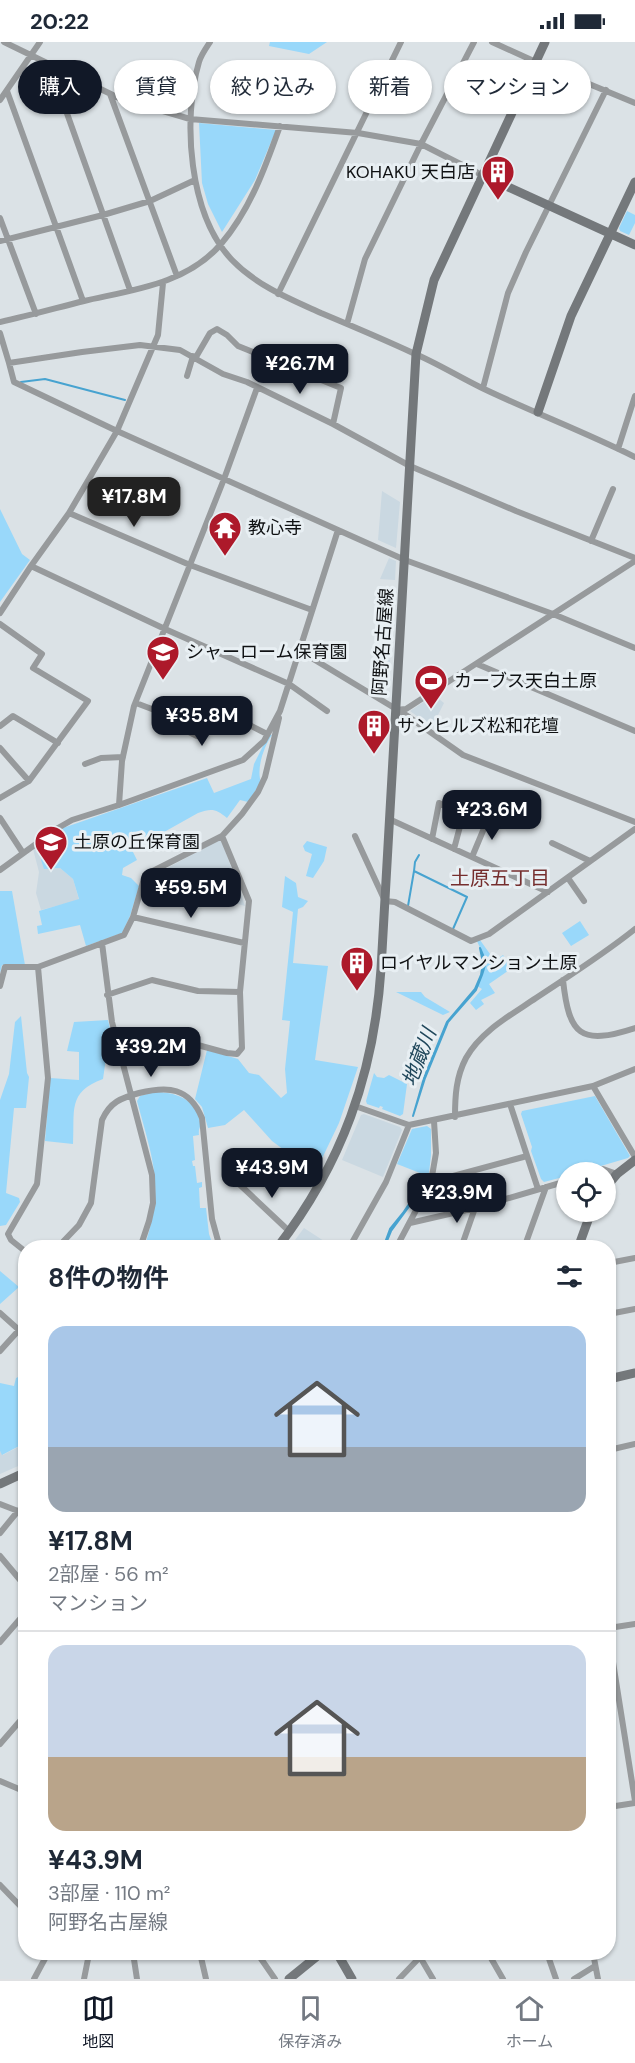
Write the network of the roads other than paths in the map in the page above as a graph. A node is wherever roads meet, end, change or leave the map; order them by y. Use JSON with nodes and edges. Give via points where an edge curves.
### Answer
{"nodes":[{"id":1,"x":4,"y":42,"type":"edge"},
{"id":2,"x":40,"y":42,"type":"edge"},
{"id":3,"x":210,"y":42,"type":"edge"},
{"id":4,"x":401,"y":42,"type":"edge"},
{"id":5,"x":474,"y":42,"type":"edge"},
{"id":6,"x":492,"y":42,"type":"edge"},
{"id":7,"x":545,"y":42,"type":"edge"},
{"id":8,"x":32,"y":55,"type":"junction"},
{"id":9,"x":43,"y":60,"type":"edge"},
{"id":10,"x":532,"y":60,"type":"edge"},
{"id":11,"x":537,"y":60,"type":"edge"},
{"id":12,"x":591,"y":84,"type":"edge"},
{"id":13,"x":102,"y":90,"type":"edge"},
{"id":14,"x":606,"y":90,"type":"junction"},
{"id":15,"x":7,"y":91,"type":"junction"},
{"id":16,"x":110,"y":94,"type":"junction"},
{"id":17,"x":0,"y":100,"type":"edge"},
{"id":18,"x":635,"y":103,"type":"edge"},
{"id":19,"x":67,"y":114,"type":"edge"},
{"id":20,"x":511,"y":114,"type":"edge"},
{"id":21,"x":190,"y":119,"type":"junction"},
{"id":22,"x":280,"y":126,"type":"junction"},
{"id":23,"x":358,"y":133,"type":"junction"},
{"id":24,"x":421,"y":144,"type":"junction"},
{"id":25,"x":482,"y":175,"type":"junction"},
{"id":26,"x":195,"y":180,"type":"junction"},
{"id":27,"x":634,"y":185,"type":"edge"},
{"id":28,"x":150,"y":201,"type":"junction"},
{"id":29,"x":550,"y":206,"type":"junction"},
{"id":30,"x":103,"y":215,"type":"junction"},
{"id":31,"x":0,"y":218,"type":"edge"},
{"id":32,"x":56,"y":227,"type":"junction"},
{"id":33,"x":610,"y":233,"type":"junction"},
{"id":34,"x":8,"y":239,"type":"junction"},
{"id":35,"x":0,"y":241,"type":"edge"},
{"id":36,"x":635,"y":245,"type":"edge"},
{"id":37,"x":220,"y":246,"type":"junction"},
{"id":38,"x":177,"y":276,"type":"junction"},
{"id":39,"x":163,"y":283,"type":"junction"},
{"id":40,"x":130,"y":290,"type":"junction"},
{"id":41,"x":278,"y":294,"type":"junction"},
{"id":42,"x":83,"y":301,"type":"junction"},
{"id":43,"x":36,"y":314,"type":"junction"},
{"id":44,"x":0,"y":322,"type":"edge"},
{"id":45,"x":347,"y":324,"type":"junction"},
{"id":46,"x":0,"y":333,"type":"edge"},
{"id":47,"x":152,"y":346,"type":"junction"},
{"id":48,"x":416,"y":354,"type":"junction"},
{"id":49,"x":194,"y":357,"type":"junction"},
{"id":50,"x":9,"y":363,"type":"junction"},
{"id":51,"x":187,"y":376,"type":"dead end"},
{"id":52,"x":257,"y":388,"type":"junction"},
{"id":53,"x":483,"y":388,"type":"junction"},
{"id":54,"x":635,"y":396,"type":"edge"},
{"id":55,"x":538,"y":412,"type":"junction"},
{"id":56,"x":333,"y":424,"type":"junction"},
{"id":57,"x":117,"y":431,"type":"junction"},
{"id":58,"x":618,"y":449,"type":"junction"},
{"id":59,"x":635,"y":457,"type":"edge"},
{"id":60,"x":410,"y":466,"type":"junction"},
{"id":61,"x":224,"y":479,"type":"junction"},
{"id":62,"x":613,"y":489,"type":"dead end"},
{"id":63,"x":69,"y":513,"type":"junction"},
{"id":64,"x":338,"y":530,"type":"junction"},
{"id":65,"x":591,"y":541,"type":"junction"},
{"id":66,"x":405,"y":560,"type":"junction"},
{"id":67,"x":635,"y":560,"type":"edge"},
{"id":68,"x":190,"y":565,"type":"junction"},
{"id":69,"x":31,"y":566,"type":"junction"},
{"id":70,"x":312,"y":610,"type":"junction"},
{"id":71,"x":0,"y":613,"type":"edge"},
{"id":72,"x":553,"y":614,"type":"junction"},
{"id":73,"x":0,"y":624,"type":"edge"},
{"id":74,"x":165,"y":629,"type":"junction"},
{"id":75,"x":635,"y":648,"type":"edge"},
{"id":76,"x":300,"y":651,"type":"junction"},
{"id":77,"x":477,"y":664,"type":"junction"},
{"id":78,"x":289,"y":684,"type":"junction"},
{"id":79,"x":136,"y":703,"type":"junction"},
{"id":80,"x":395,"y":710,"type":"junction"},
{"id":81,"x":280,"y":711,"type":"junction"},
{"id":82,"x":327,"y":711,"type":"dead end"},
{"id":83,"x":0,"y":726,"type":"edge"},
{"id":84,"x":635,"y":731,"type":"edge"},
{"id":85,"x":267,"y":734,"type":"junction"},
{"id":86,"x":58,"y":743,"type":"junction"},
{"id":87,"x":0,"y":748,"type":"edge"},
{"id":88,"x":123,"y":757,"type":"junction"},
{"id":89,"x":85,"y":764,"type":"dead end"},
{"id":90,"x":29,"y":781,"type":"junction"},
{"id":91,"x":0,"y":798,"type":"edge"},
{"id":92,"x":118,"y":805,"type":"junction"},
{"id":93,"x":490,"y":814,"type":"dead end"},
{"id":94,"x":0,"y":818,"type":"edge"},
{"id":95,"x":389,"y":819,"type":"junction"},
{"id":96,"x":635,"y":822,"type":"edge"},
{"id":97,"x":635,"y":829,"type":"edge"},
{"id":98,"x":222,"y":836,"type":"junction"},
{"id":99,"x":354,"y":836,"type":"dead end"},
{"id":100,"x":432,"y":838,"type":"junction"},
{"id":101,"x":552,"y":843,"type":"dead end"},
{"id":102,"x":454,"y":849,"type":"junction"},
{"id":103,"x":23,"y":853,"type":"junction"},
{"id":104,"x":472,"y":857,"type":"junction"},
{"id":105,"x":590,"y":861,"type":"junction"},
{"id":106,"x":0,"y":870,"type":"edge"},
{"id":107,"x":568,"y":878,"type":"junction"},
{"id":108,"x":548,"y":892,"type":"junction"},
{"id":109,"x":385,"y":901,"type":"junction"},
{"id":110,"x":584,"y":901,"type":"dead end"},
{"id":111,"x":133,"y":917,"type":"junction"},
{"id":112,"x":635,"y":929,"type":"edge"},
{"id":113,"x":102,"y":943,"type":"junction"},
{"id":114,"x":244,"y":944,"type":"junction"},
{"id":115,"x":38,"y":967,"type":"junction"},
{"id":116,"x":563,"y":980,"type":"junction"},
{"id":117,"x":0,"y":986,"type":"edge"},
{"id":118,"x":240,"y":992,"type":"junction"},
{"id":119,"x":107,"y":995,"type":"junction"},
{"id":120,"x":635,"y":1028,"type":"edge"},
{"id":121,"x":117,"y":1043,"type":"junction"},
{"id":122,"x":635,"y":1069,"type":"edge"},
{"id":123,"x":593,"y":1086,"type":"junction"},
{"id":124,"x":132,"y":1095,"type":"junction"},
{"id":125,"x":510,"y":1104,"type":"junction"},
{"id":126,"x":355,"y":1106,"type":"junction"},
{"id":127,"x":455,"y":1117,"type":"junction"},
{"id":128,"x":434,"y":1121,"type":"junction"},
{"id":129,"x":409,"y":1125,"type":"junction"},
{"id":130,"x":527,"y":1156,"type":"junction"},
{"id":131,"x":635,"y":1159,"type":"edge"},
{"id":132,"x":617,"y":1174,"type":"edge"},
{"id":133,"x":431,"y":1182,"type":"junction"},
{"id":134,"x":238,"y":1184,"type":"dead end"},
{"id":135,"x":556,"y":1184,"type":"edge"},
{"id":136,"x":546,"y":1187,"type":"junction"},
{"id":137,"x":538,"y":1189,"type":"junction"},
{"id":138,"x":476,"y":1208,"type":"junction"},
{"id":139,"x":587,"y":1222,"type":"edge"},
{"id":140,"x":410,"y":1223,"type":"junction"},
{"id":141,"x":290,"y":1232,"type":"junction"},
{"id":142,"x":65,"y":1240,"type":"edge"},
{"id":143,"x":143,"y":1240,"type":"edge"},
{"id":144,"x":218,"y":1240,"type":"edge"},
{"id":145,"x":284,"y":1240,"type":"edge"},
{"id":146,"x":353,"y":1240,"type":"edge"},
{"id":147,"x":400,"y":1240,"type":"edge"},
{"id":148,"x":464,"y":1240,"type":"edge"},
{"id":149,"x":527,"y":1240,"type":"edge"},
{"id":150,"x":581,"y":1240,"type":"edge"},
{"id":151,"x":18,"y":1244,"type":"edge"},
{"id":152,"x":635,"y":1258,"type":"edge"},
{"id":153,"x":616,"y":1262,"type":"edge"},
{"id":154,"x":635,"y":1309,"type":"edge"},
{"id":155,"x":0,"y":1313,"type":"edge"},
{"id":156,"x":616,"y":1313,"type":"edge"},
{"id":157,"x":18,"y":1329,"type":"edge"},
{"id":158,"x":18,"y":1331,"type":"edge"},
{"id":159,"x":0,"y":1352,"type":"edge"},
{"id":160,"x":635,"y":1373,"type":"edge"},
{"id":161,"x":616,"y":1377,"type":"edge"},
{"id":162,"x":635,"y":1444,"type":"edge"},
{"id":163,"x":616,"y":1448,"type":"edge"},
{"id":164,"x":18,"y":1476,"type":"edge"},
{"id":165,"x":0,"y":1484,"type":"edge"},
{"id":166,"x":0,"y":1504,"type":"edge"},
{"id":167,"x":18,"y":1511,"type":"joint"},
{"id":168,"x":0,"y":1533,"type":"edge"},
{"id":169,"x":0,"y":1556,"type":"edge"},
{"id":170,"x":18,"y":1577,"type":"edge"},
{"id":171,"x":18,"y":1621,"type":"edge"},
{"id":172,"x":635,"y":1624,"type":"edge"},
{"id":173,"x":616,"y":1627,"type":"edge"},
{"id":174,"x":0,"y":1642,"type":"edge"},
{"id":175,"x":616,"y":1681,"type":"edge"},
{"id":176,"x":18,"y":1723,"type":"edge"},
{"id":177,"x":0,"y":1744,"type":"edge"},
{"id":178,"x":0,"y":1781,"type":"edge"},
{"id":179,"x":18,"y":1789,"type":"edge"},
{"id":180,"x":635,"y":1802,"type":"edge"},
{"id":181,"x":616,"y":1806,"type":"edge"},
{"id":182,"x":0,"y":1885,"type":"edge"},
{"id":183,"x":18,"y":1904,"type":"edge"},
{"id":184,"x":44,"y":1960,"type":"edge"},
{"id":185,"x":88,"y":1960,"type":"edge"},
{"id":186,"x":134,"y":1960,"type":"edge"},
{"id":187,"x":202,"y":1960,"type":"edge"},
{"id":188,"x":262,"y":1960,"type":"edge"},
{"id":189,"x":312,"y":1960,"type":"edge"},
{"id":190,"x":341,"y":1960,"type":"edge"},
{"id":191,"x":418,"y":1960,"type":"edge"},
{"id":192,"x":425,"y":1960,"type":"edge"},
{"id":193,"x":492,"y":1960,"type":"edge"},
{"id":194,"x":549,"y":1960,"type":"edge"},
{"id":195,"x":594,"y":1960,"type":"edge"},
{"id":196,"x":595,"y":1966,"type":"junction"},
{"id":197,"x":34,"y":1979,"type":"edge"},
{"id":198,"x":84,"y":1979,"type":"edge"},
{"id":199,"x":136,"y":1979,"type":"edge"},
{"id":200,"x":206,"y":1979,"type":"edge"},
{"id":201,"x":275,"y":1979,"type":"edge"},
{"id":202,"x":289,"y":1979,"type":"edge"},
{"id":203,"x":352,"y":1979,"type":"edge"},
{"id":204,"x":399,"y":1979,"type":"edge"},
{"id":205,"x":433,"y":1979,"type":"edge"},
{"id":206,"x":503,"y":1979,"type":"edge"},
{"id":207,"x":556,"y":1979,"type":"edge"},
{"id":208,"x":573,"y":1979,"type":"edge"},
{"id":209,"x":598,"y":1979,"type":"edge"}],
"edges":[{"from":1,"to":8,"type":"street"},
{"from":2,"to":8,"type":"street"},
{"from":3,"to":21,"type":"street","via":[[199,61]]},
{"from":4,"to":23,"type":"street"},
{"from":5,"to":24,"type":"street"},
{"from":6,"to":10,"type":"street"},
{"from":7,"to":11,"type":"main road","name":"阿野名古屋線"},
{"from":8,"to":9,"type":"street"},
{"from":8,"to":15,"type":"street"},
{"from":12,"to":14,"type":"street"},
{"from":13,"to":16,"type":"street"},
{"from":14,"to":18,"type":"street"},
{"from":14,"to":29,"type":"street"},
{"from":15,"to":17,"type":"street"},
{"from":15,"to":32,"type":"street"},
{"from":16,"to":21,"type":"street"},
{"from":16,"to":28,"type":"street"},
{"from":19,"to":30,"type":"street"},
{"from":20,"to":25,"type":"main road","name":"阿野名古屋線"},
{"from":21,"to":22,"type":"street"},
{"from":21,"to":26,"type":"street"},
{"from":22,"to":23,"type":"street"},
{"from":22,"to":37,"type":"street","via":[[250,201]]},
{"from":23,"to":24,"type":"street"},
{"from":23,"to":41,"type":"street"},
{"from":24,"to":25,"type":"street"},
{"from":24,"to":45,"type":"street","via":[[365,259]]},
{"from":25,"to":29,"type":"main road"},
{"from":25,"to":48,"type":"main road","name":"阿野名古屋線","via":[[434,280]]},
{"from":26,"to":28,"type":"street"},
{"from":26,"to":37,"type":"street","via":[[201,205]]},
{"from":27,"to":33,"type":"main road"},
{"from":28,"to":30,"type":"street"},
{"from":28,"to":38,"type":"street"},
{"from":29,"to":33,"type":"main road"},
{"from":29,"to":53,"type":"street","via":[[508,293]]},
{"from":30,"to":32,"type":"street"},
{"from":30,"to":40,"type":"street"},
{"from":31,"to":34,"type":"street"},
{"from":32,"to":34,"type":"street"},
{"from":32,"to":42,"type":"street"},
{"from":33,"to":36,"type":"main road"},
{"from":33,"to":55,"type":"main road","via":[[571,315]]},
{"from":34,"to":35,"type":"street"},
{"from":34,"to":43,"type":"street"},
{"from":37,"to":38,"type":"street"},
{"from":37,"to":41,"type":"street","via":[[249,276]]},
{"from":38,"to":39,"type":"street"},
{"from":39,"to":40,"type":"street"},
{"from":39,"to":47,"type":"street","via":[[158,335]]},
{"from":40,"to":42,"type":"street"},
{"from":41,"to":45,"type":"street"},
{"from":42,"to":43,"type":"street"},
{"from":43,"to":44,"type":"street"},
{"from":45,"to":48,"type":"street"},
{"from":46,"to":50,"type":"street"},
{"from":47,"to":49,"type":"street","via":[[180,350]]},
{"from":47,"to":50,"type":"street"},
{"from":47,"to":57,"type":"street"},
{"from":48,"to":53,"type":"street"},
{"from":48,"to":60,"type":"main road","name":"阿野名古屋線"},
{"from":49,"to":51,"type":"street"},
{"from":49,"to":52,"type":"street"},
{"from":49,"to":56,"type":"street","via":[[217,329],[238,346],[341,388]]},
{"from":50,"to":57,"type":"street","via":[[14,382]]},
{"from":52,"to":56,"type":"street"},
{"from":52,"to":61,"type":"street"},
{"from":53,"to":55,"type":"street"},
{"from":54,"to":58,"type":"street"},
{"from":55,"to":58,"type":"street"},
{"from":56,"to":60,"type":"street"},
{"from":57,"to":61,"type":"street"},
{"from":57,"to":63,"type":"street"},
{"from":58,"to":59,"type":"street"},
{"from":60,"to":65,"type":"street"},
{"from":60,"to":66,"type":"main road","name":"阿野名古屋線"},
{"from":61,"to":64,"type":"street"},
{"from":61,"to":68,"type":"street"},
{"from":62,"to":65,"type":"street"},
{"from":63,"to":68,"type":"street"},
{"from":63,"to":69,"type":"street"},
{"from":64,"to":66,"type":"street"},
{"from":64,"to":70,"type":"street"},
{"from":65,"to":67,"type":"street"},
{"from":66,"to":72,"type":"street"},
{"from":66,"to":80,"type":"main road","name":"阿野名古屋線"},
{"from":67,"to":72,"type":"street"},
{"from":68,"to":70,"type":"street"},
{"from":68,"to":74,"type":"street"},
{"from":69,"to":71,"type":"street"},
{"from":69,"to":74,"type":"street"},
{"from":70,"to":76,"type":"street"},
{"from":72,"to":75,"type":"street"},
{"from":72,"to":77,"type":"street"},
{"from":73,"to":86,"type":"street","via":[[42,654],[33,668],[88,701]]},
{"from":74,"to":78,"type":"street"},
{"from":74,"to":79,"type":"street"},
{"from":76,"to":78,"type":"street"},
{"from":76,"to":80,"type":"street"},
{"from":77,"to":80,"type":"street","via":[[406,709]]},
{"from":77,"to":84,"type":"street"},
{"from":78,"to":81,"type":"street"},
{"from":78,"to":82,"type":"street"},
{"from":79,"to":85,"type":"street","via":[[165,714],[171,723],[197,736],[210,705]]},
{"from":79,"to":88,"type":"street"},
{"from":80,"to":95,"type":"main road","name":"阿野名古屋線"},
{"from":80,"to":96,"type":"street","via":[[463,755]]},
{"from":81,"to":85,"type":"street"},
{"from":81,"to":98,"type":"street","via":[[271,759],[258,792]]},
{"from":83,"to":86,"type":"street","via":[[13,716]]},
{"from":85,"to":92,"type":"street","via":[[243,760]]},
{"from":86,"to":90,"type":"street"},
{"from":87,"to":90,"type":"street"},
{"from":88,"to":89,"type":"street","via":[[101,758]]},
{"from":88,"to":92,"type":"street"},
{"from":90,"to":91,"type":"street"},
{"from":92,"to":103,"type":"street","via":[[72,820]]},
{"from":93,"to":104,"type":"street"},
{"from":94,"to":103,"type":"street"},
{"from":95,"to":100,"type":"street"},
{"from":95,"to":109,"type":"main road","name":"阿野名古屋線"},
{"from":97,"to":105,"type":"street"},
{"from":98,"to":111,"type":"street","via":[[145,875]]},
{"from":98,"to":114,"type":"street","via":[[249,901]]},
{"from":99,"to":109,"type":"street"},
{"from":100,"to":102,"type":"street"},
{"from":100,"to":102,"type":"street","via":[[439,803],[463,815]]},
{"from":101,"to":105,"type":"street"},
{"from":102,"to":104,"type":"street"},
{"from":103,"to":106,"type":"street"},
{"from":104,"to":108,"type":"street"},
{"from":105,"to":107,"type":"street"},
{"from":107,"to":108,"type":"street"},
{"from":107,"to":110,"type":"street"},
{"from":108,"to":109,"type":"street","via":[[489,934],[471,941],[395,902]]},
{"from":109,"to":126,"type":"main road","name":"阿野名古屋線","via":[[376,1016],[368,1065]]},
{"from":111,"to":113,"type":"street","via":[[124,935]]},
{"from":111,"to":114,"type":"street"},
{"from":112,"to":116,"type":"street"},
{"from":113,"to":115,"type":"street"},
{"from":113,"to":119,"type":"street"},
{"from":114,"to":118,"type":"street"},
{"from":115,"to":117,"type":"street","via":[[5,967]]},
{"from":115,"to":151,"type":"street","via":[[48,1078],[37,1184],[8,1234]]},
{"from":116,"to":120,"type":"street","via":[[566,1010],[583,1033],[610,1036]]},
{"from":116,"to":127,"type":"street","via":[[478,1040],[460,1069]]},
{"from":118,"to":119,"type":"street","via":[[198,991],[152,980]]},
{"from":118,"to":121,"type":"street","via":[[242,1048],[237,1054],[161,1035]]},
{"from":119,"to":121,"type":"street"},
{"from":121,"to":124,"type":"street"},
{"from":122,"to":123,"type":"street"},
{"from":123,"to":125,"type":"street"},
{"from":123,"to":131,"type":"street"},
{"from":124,"to":142,"type":"street","via":[[106,1110],[91,1203]]},
{"from":124,"to":143,"type":"street","via":[[153,1187]]},
{"from":124,"to":144,"type":"street","via":[[160,1088],[176,1091],[195,1103],[204,1125],[212,1219]]},
{"from":125,"to":127,"type":"street"},
{"from":125,"to":130,"type":"street"},
{"from":126,"to":129,"type":"street"},
{"from":126,"to":141,"type":"main road","name":"阿野名古屋線","via":[[316,1189]]},
{"from":127,"to":128,"type":"street"},
{"from":128,"to":129,"type":"street"},
{"from":128,"to":133,"type":"street","via":[[436,1153]]},
{"from":129,"to":146,"type":"street","via":[[386,1182]]},
{"from":130,"to":133,"type":"street"},
{"from":130,"to":137,"type":"street"},
{"from":131,"to":132,"type":"main road"},
{"from":133,"to":140,"type":"street"},
{"from":134,"to":141,"type":"street"},
{"from":135,"to":136,"type":"street"},
{"from":136,"to":137,"type":"street"},
{"from":136,"to":149,"type":"street"},
{"from":137,"to":138,"type":"street"},
{"from":138,"to":140,"type":"street"},
{"from":138,"to":148,"type":"street"},
{"from":139,"to":150,"type":"main road"},
{"from":140,"to":147,"type":"street"},
{"from":141,"to":145,"type":"main road","name":"阿野名古屋線"},
{"from":152,"to":153,"type":"street"},
{"from":154,"to":156,"type":"street"},
{"from":155,"to":157,"type":"street"},
{"from":158,"to":159,"type":"street"},
{"from":160,"to":161,"type":"main road"},
{"from":162,"to":163,"type":"street"},
{"from":164,"to":165,"type":"main road"},
{"from":166,"to":167,"type":"street"},
{"from":167,"to":168,"type":"street"},
{"from":169,"to":170,"type":"street"},
{"from":171,"to":174,"type":"street"},
{"from":172,"to":173,"type":"street"},
{"from":175,"to":180,"type":"street"},
{"from":176,"to":177,"type":"street"},
{"from":178,"to":179,"type":"street"},
{"from":180,"to":181,"type":"street"},
{"from":182,"to":183,"type":"street"},
{"from":184,"to":197,"type":"street"},
{"from":185,"to":198,"type":"street"},
{"from":186,"to":199,"type":"street"},
{"from":187,"to":200,"type":"street"},
{"from":188,"to":201,"type":"street"},
{"from":189,"to":202,"type":"main road"},
{"from":190,"to":203,"type":"main road"},
{"from":191,"to":204,"type":"street"},
{"from":192,"to":205,"type":"street"},
{"from":193,"to":206,"type":"street"},
{"from":194,"to":207,"type":"street"},
{"from":195,"to":196,"type":"street"},
{"from":196,"to":208,"type":"street"},
{"from":196,"to":209,"type":"street"}]}
